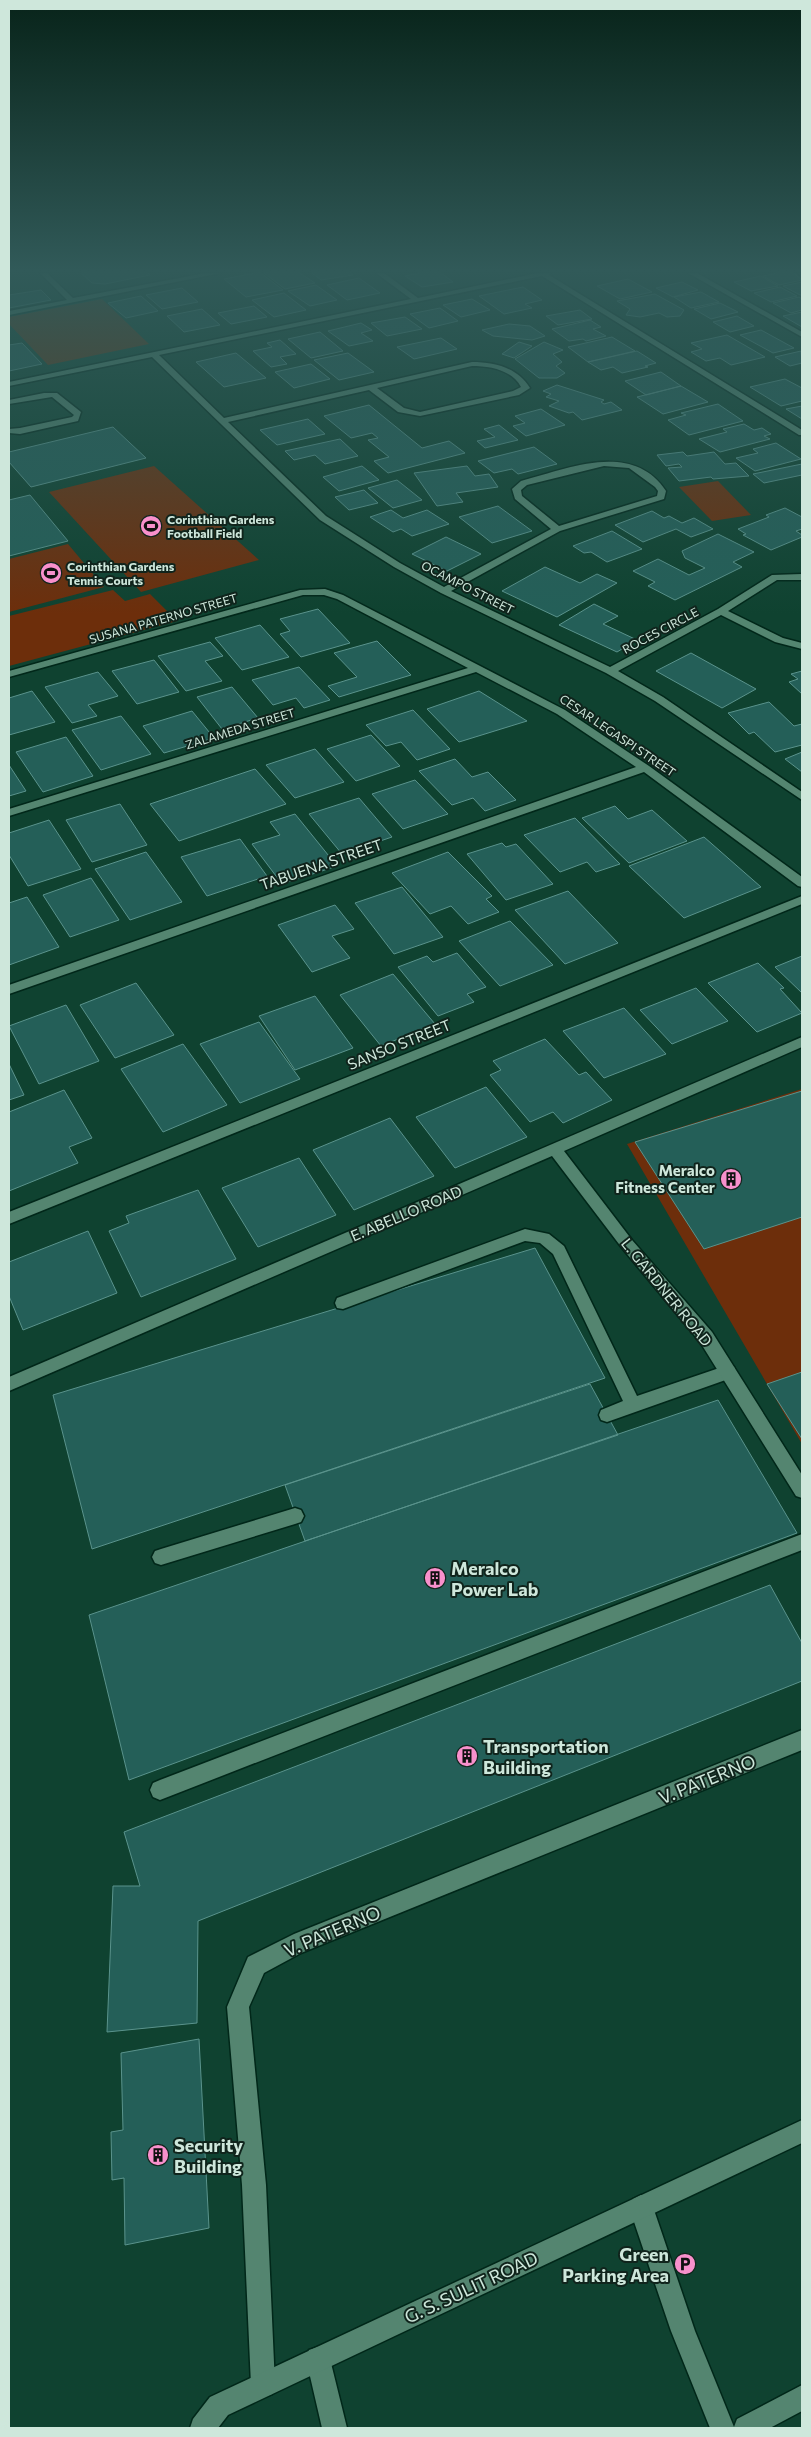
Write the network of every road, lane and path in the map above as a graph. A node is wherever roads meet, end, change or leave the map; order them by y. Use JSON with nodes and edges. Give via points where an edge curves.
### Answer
{"nodes":[{"id":1,"x":186,"y":387,"type":"edge"},
{"id":2,"x":371,"y":387,"type":"joint"},
{"id":3,"x":526,"y":387,"type":"edge"},
{"id":4,"x":728,"y":387,"type":"edge"},
{"id":5,"x":9,"y":402,"type":"edge"},
{"id":6,"x":221,"y":421,"type":"junction"},
{"id":7,"x":9,"y":431,"type":"edge"},
{"id":8,"x":802,"y":433,"type":"edge"},
{"id":9,"x":557,"y":529,"type":"junction"},
{"id":10,"x":802,"y":577,"type":"edge"},
{"id":11,"x":444,"y":590,"type":"junction"},
{"id":12,"x":325,"y":592,"type":"joint"},
{"id":13,"x":721,"y":611,"type":"junction"},
{"id":14,"x":802,"y":646,"type":"edge"},
{"id":15,"x":478,"y":668,"type":"junction"},
{"id":16,"x":610,"y":671,"type":"junction"},
{"id":17,"x":9,"y":674,"type":"edge"},
{"id":18,"x":645,"y":768,"type":"junction"},
{"id":19,"x":802,"y":798,"type":"edge"},
{"id":20,"x":9,"y":813,"type":"edge"},
{"id":21,"x":802,"y":882,"type":"edge"},
{"id":22,"x":802,"y":900,"type":"edge"},
{"id":23,"x":9,"y":990,"type":"edge"},
{"id":24,"x":802,"y":1042,"type":"edge"},
{"id":25,"x":555,"y":1150,"type":"junction"},
{"id":26,"x":9,"y":1218,"type":"edge"},
{"id":27,"x":343,"y":1303,"type":"dead end"},
{"id":28,"x":728,"y":1372,"type":"junction"},
{"id":29,"x":9,"y":1384,"type":"edge"},
{"id":30,"x":633,"y":1405,"type":"junction"},
{"id":31,"x":607,"y":1414,"type":"dead end"},
{"id":32,"x":802,"y":1490,"type":"edge"},
{"id":33,"x":295,"y":1516,"type":"dead end"},
{"id":34,"x":802,"y":1542,"type":"edge"},
{"id":35,"x":161,"y":1557,"type":"dead end"},
{"id":36,"x":802,"y":1740,"type":"edge"},
{"id":37,"x":160,"y":1790,"type":"dead end"},
{"id":38,"x":802,"y":2131,"type":"edge"},
{"id":39,"x":640,"y":2207,"type":"junction"},
{"id":40,"x":318,"y":2358,"type":"junction"},
{"id":41,"x":263,"y":2385,"type":"junction"},
{"id":42,"x":802,"y":2397,"type":"edge"},
{"id":43,"x":202,"y":2428,"type":"edge"},
{"id":44,"x":335,"y":2428,"type":"edge"},
{"id":45,"x":722,"y":2428,"type":"edge"},
{"id":46,"x":746,"y":2428,"type":"edge"}],
"edges":[{"from":1,"to":6,"type":"street","name":"OCAMPO STREET"},
{"from":2,"to":3,"type":"street","via":[[402,410],[420,414],[516,393]]},
{"from":2,"to":6,"type":"street"},
{"from":4,"to":8,"type":"street"},
{"from":5,"to":7,"type":"street","via":[[50,394],[78,414],[75,419],[20,432]]},
{"from":6,"to":11,"type":"street","name":"OCAMPO STREET","via":[[323,518]]},
{"from":9,"to":9,"type":"street","via":[[652,501],[661,497],[662,491],[632,466],[604,463],[524,483],[516,489],[518,497]]},
{"from":9,"to":11,"type":"street"},
{"from":10,"to":13,"type":"street","name":"ROCES CIRCLE","via":[[775,578]]},
{"from":11,"to":16,"type":"street","name":"OCAMPO STREET"},
{"from":12,"to":15,"type":"street","name":"CESAR LEGASPI STREET"},
{"from":12,"to":17,"type":"street","name":"SUSANA PATERNO STREET","via":[[303,592]]},
{"from":13,"to":14,"type":"street","name":"ROCES CIRCLE","via":[[779,640]]},
{"from":13,"to":16,"type":"street","name":"ROCES CIRCLE"},
{"from":15,"to":18,"type":"street","name":"CESAR LEGASPI STREET","via":[[561,712]]},
{"from":15,"to":20,"type":"street","name":"ZALAMEDA STREET"},
{"from":16,"to":19,"type":"street","name":"OCAMPO STREET","via":[[659,699]]},
{"from":18,"to":21,"type":"street","name":"CESAR LEGASPI STREET"},
{"from":18,"to":23,"type":"street","name":"TABUENA STREET"},
{"from":22,"to":26,"type":"street","name":"SANSO STREET"},
{"from":24,"to":25,"type":"street","name":"E. ABELLO ROAD"},
{"from":25,"to":28,"type":"street","name":"L. GARDNER ROAD","via":[[627,1244],[706,1336]]},
{"from":25,"to":29,"type":"street","name":"E. ABELLO ROAD"},
{"from":27,"to":30,"type":"street","via":[[525,1235],[544,1238],[559,1250]]},
{"from":28,"to":30,"type":"street"},
{"from":28,"to":32,"type":"street","name":"L. GARDNER ROAD"},
{"from":30,"to":31,"type":"street"},
{"from":33,"to":35,"type":"street"},
{"from":34,"to":37,"type":"street"},
{"from":36,"to":41,"type":"street","name":"V. PATERNO","via":[[294,1945],[256,1965],[238,2007],[254,2185]]},
{"from":38,"to":39,"type":"street","name":"G. S. SULIT ROAD"},
{"from":39,"to":40,"type":"street","name":"G. S. SULIT ROAD"},
{"from":39,"to":45,"type":"street","via":[[683,2331]]},
{"from":40,"to":41,"type":"street","name":"G. S. SULIT ROAD"},
{"from":40,"to":44,"type":"street"},
{"from":41,"to":43,"type":"street","name":"G. S. SULIT ROAD","via":[[219,2406]]},
{"from":42,"to":46,"type":"street"}]}
